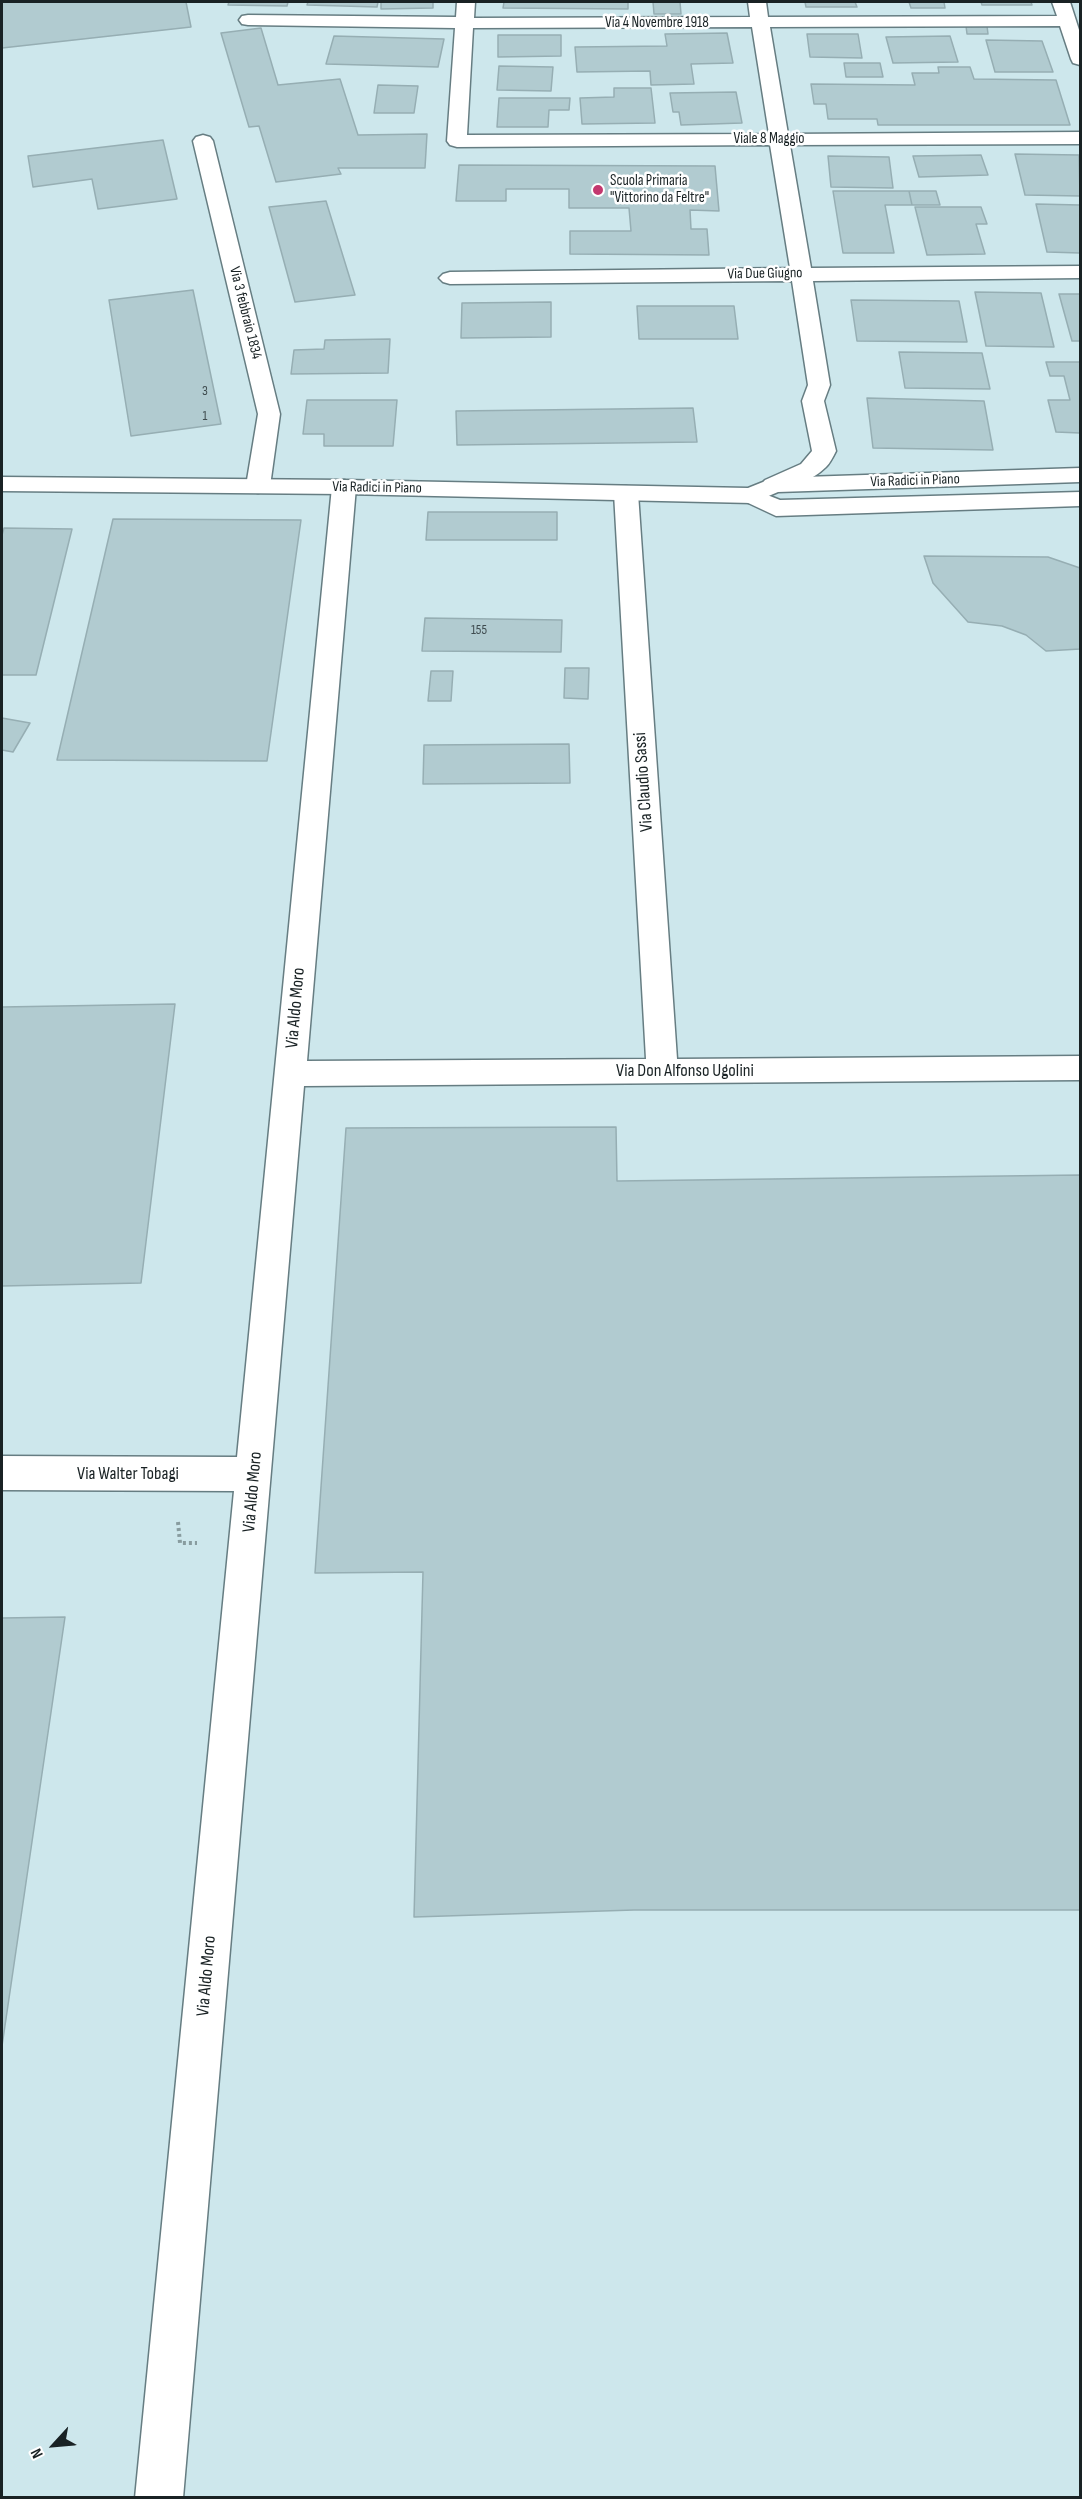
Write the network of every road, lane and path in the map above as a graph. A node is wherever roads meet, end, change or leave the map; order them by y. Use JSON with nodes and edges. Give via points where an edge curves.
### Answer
{"nodes":[{"id":1,"x":466,"y":2,"type":"edge"},
{"id":2,"x":757,"y":2,"type":"edge"},
{"id":3,"x":1061,"y":2,"type":"edge"},
{"id":4,"x":248,"y":20,"type":"dead end"},
{"id":5,"x":1067,"y":21,"type":"junction"},
{"id":6,"x":761,"y":22,"type":"junction"},
{"id":7,"x":466,"y":24,"type":"junction"},
{"id":8,"x":1080,"y":59,"type":"edge"},
{"id":9,"x":1080,"y":138,"type":"edge"},
{"id":10,"x":781,"y":139,"type":"junction"},
{"id":11,"x":203,"y":141,"type":"dead end"},
{"id":12,"x":802,"y":273,"type":"junction"},
{"id":13,"x":1080,"y":273,"type":"edge"},
{"id":14,"x":450,"y":278,"type":"dead end"},
{"id":15,"x":1080,"y":475,"type":"edge"},
{"id":16,"x":2,"y":484,"type":"edge"},
{"id":17,"x":1080,"y":484,"type":"edge"},
{"id":18,"x":258,"y":486,"type":"junction"},
{"id":19,"x":773,"y":486,"type":"junction"},
{"id":20,"x":344,"y":487,"type":"junction"},
{"id":21,"x":626,"y":493,"type":"junction"},
{"id":22,"x":752,"y":496,"type":"junction"},
{"id":23,"x":1080,"y":498,"type":"edge"},
{"id":24,"x":1001,"y":503,"type":"junction"},
{"id":25,"x":1080,"y":1068,"type":"edge"},
{"id":26,"x":662,"y":1071,"type":"junction"},
{"id":27,"x":290,"y":1074,"type":"junction"},
{"id":28,"x":2,"y":1473,"type":"edge"},
{"id":29,"x":254,"y":1474,"type":"junction"},
{"id":30,"x":159,"y":2498,"type":"edge"}],
"edges":[{"from":1,"to":7,"type":"street"},
{"from":2,"to":6,"type":"street"},
{"from":3,"to":5,"type":"street"},
{"from":4,"to":7,"type":"street","name":"Via 4 Novembre 1918"},
{"from":5,"to":6,"type":"street","name":"Via 4 Novembre 1918"},
{"from":5,"to":8,"type":"street"},
{"from":6,"to":7,"type":"street","name":"Via 4 Novembre 1918"},
{"from":6,"to":10,"type":"street"},
{"from":7,"to":10,"type":"street","name":"Viale 8 Maggio","via":[[457,141]]},
{"from":9,"to":10,"type":"street","name":"Viale 8 Maggio"},
{"from":10,"to":12,"type":"street"},
{"from":11,"to":18,"type":"street","name":"Via 3 febbraio 1834","via":[[269,414]]},
{"from":12,"to":13,"type":"street","name":"Via Due Giugno"},
{"from":12,"to":14,"type":"street","name":"Via Due Giugno"},
{"from":12,"to":19,"type":"street","via":[[819,385],[813,401],[824,451],[808,469]]},
{"from":15,"to":19,"type":"street","name":"Via Radici in Piano"},
{"from":16,"to":18,"type":"street","name":"Via Radici in Piano"},
{"from":17,"to":24,"type":"street","via":[[1024,485]]},
{"from":18,"to":20,"type":"street","name":"Via Radici in Piano"},
{"from":19,"to":22,"type":"street","name":"Via Radici in Piano"},
{"from":20,"to":21,"type":"street","name":"Via Radici in Piano"},
{"from":20,"to":27,"type":"street","name":"Via Aldo Moro"},
{"from":21,"to":22,"type":"street","name":"Via Radici in Piano"},
{"from":21,"to":26,"type":"street","name":"Via Claudio Sassi"},
{"from":22,"to":24,"type":"street","name":"Via Radici in Piano","via":[[776,508]]},
{"from":23,"to":24,"type":"street","name":"Via Radici in Piano"},
{"from":25,"to":26,"type":"street","name":"Via Don Alfonso Ugolini"},
{"from":26,"to":27,"type":"street","name":"Via Don Alfonso Ugolini"},
{"from":27,"to":29,"type":"street","name":"Via Aldo Moro"},
{"from":28,"to":29,"type":"street","name":"Via Walter Tobagi"},
{"from":29,"to":30,"type":"street","name":"Via Aldo Moro"}]}
